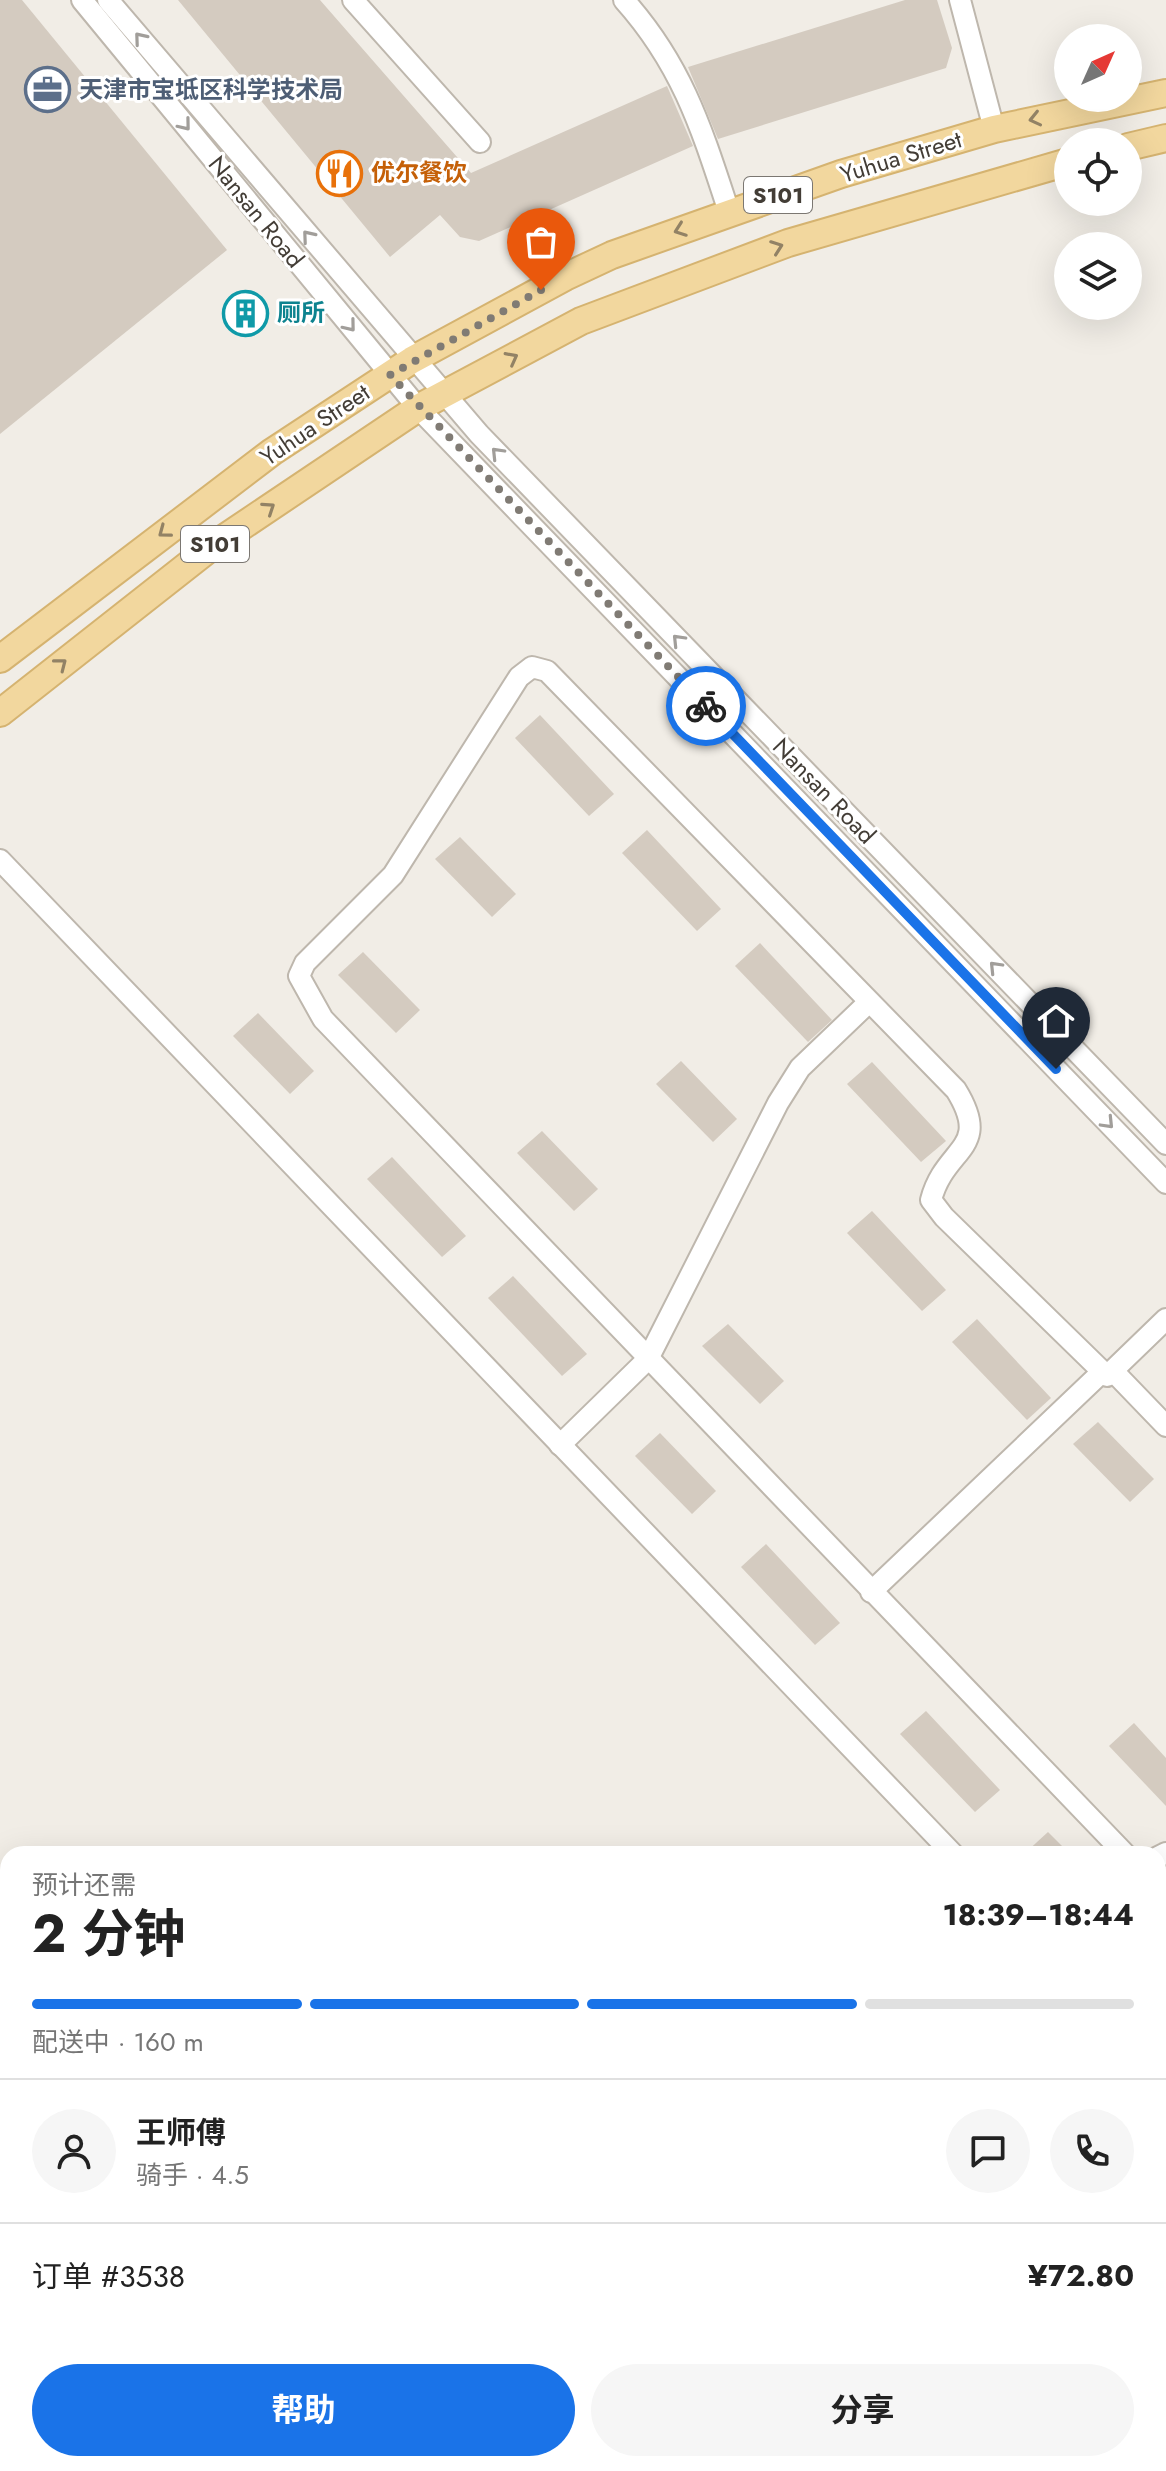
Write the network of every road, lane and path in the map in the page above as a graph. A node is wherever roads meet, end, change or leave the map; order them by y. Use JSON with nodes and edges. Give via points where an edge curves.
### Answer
{"nodes":[{"id":1,"x":82,"y":0,"type":"edge"},
{"id":2,"x":108,"y":0,"type":"edge"},
{"id":3,"x":353,"y":0,"type":"edge"},
{"id":4,"x":624,"y":0,"type":"edge"},
{"id":5,"x":960,"y":0,"type":"edge"},
{"id":6,"x":1166,"y":93,"type":"edge"},
{"id":7,"x":994,"y":129,"type":"junction"},
{"id":8,"x":1166,"y":138,"type":"edge"},
{"id":9,"x":480,"y":142,"type":"dead end"},
{"id":10,"x":1142,"y":144,"type":"edge"},
{"id":11,"x":1054,"y":166,"type":"edge"},
{"id":12,"x":729,"y":212,"type":"junction"},
{"id":13,"x":412,"y":360,"type":"junction"},
{"id":14,"x":390,"y":375,"type":"junction"},
{"id":15,"x":442,"y":394,"type":"junction"},
{"id":16,"x":418,"y":408,"type":"junction"},
{"id":17,"x":0,"y":659,"type":"edge"},
{"id":18,"x":0,"y":713,"type":"edge"},
{"id":19,"x":0,"y":860,"type":"edge"},
{"id":20,"x":868,"y":1003,"type":"junction"},
{"id":21,"x":1166,"y":1144,"type":"edge"},
{"id":22,"x":1166,"y":1183,"type":"edge"},
{"id":23,"x":1166,"y":1319,"type":"edge"},
{"id":24,"x":648,"y":1359,"type":"junction"},
{"id":25,"x":1108,"y":1371,"type":"junction"},
{"id":26,"x":1166,"y":1426,"type":"edge"},
{"id":27,"x":560,"y":1445,"type":"junction"},
{"id":28,"x":871,"y":1592,"type":"junction"},
{"id":29,"x":945,"y":1846,"type":"edge"},
{"id":30,"x":1117,"y":1846,"type":"edge"}],
"edges":[{"from":1,"to":14,"type":"street","name":"Nansan Road","one_way":true},
{"from":13,"to":2,"type":"street","name":"Nansan Road","one_way":true},
{"from":3,"to":9,"type":"street"},
{"from":4,"to":12,"type":"street","via":[[664,49],[691,104]]},
{"from":5,"to":7,"type":"street"},
{"from":6,"to":7,"type":"main road","name":"Yuhua Street","number":"S101","one_way":true},
{"from":7,"to":12,"type":"main road","name":"Yuhua Street","number":"S101"},
{"from":8,"to":10,"type":"main road"},
{"from":15,"to":11,"type":"main road","name":"Yuhua Street","number":"S101","one_way":true,"via":[[581,321],[696,276],[788,243]]},
{"from":12,"to":13,"type":"main road","name":"Yuhua Street","number":"S101","one_way":true,"via":[[600,261]]},
{"from":13,"to":14,"type":"main road","name":"Yuhua Street","number":"S101"},
{"from":13,"to":15,"type":"street","name":"Nansan Road"},
{"from":14,"to":16,"type":"street","name":"Nansan Road"},
{"from":14,"to":17,"type":"main road","name":"Yuhua Street","number":"S101","one_way":true,"via":[[260,461]]},
{"from":15,"to":16,"type":"main road","name":"Yuhua Street","number":"S101"},
{"from":21,"to":15,"type":"street","name":"Nansan Road","one_way":true},
{"from":18,"to":16,"type":"main road","name":"Yuhua Street","number":"S101","one_way":true,"via":[[211,547]]},
{"from":16,"to":22,"type":"street","name":"Nansan Road","one_way":true},
{"from":19,"to":27,"type":"street"},
{"from":20,"to":24,"type":"street","via":[[800,1068],[778,1103]]},
{"from":20,"to":24,"type":"street","via":[[547,671],[532,667],[519,677],[393,875],[305,963],[299,976],[323,1019]]},
{"from":20,"to":25,"type":"street","via":[[956,1090],[969,1111],[969,1141],[936,1180],[931,1200]]},
{"from":23,"to":25,"type":"street"},
{"from":24,"to":27,"type":"street"},
{"from":24,"to":28,"type":"street"},
{"from":25,"to":26,"type":"street"},
{"from":25,"to":28,"type":"street"},
{"from":27,"to":29,"type":"street"},
{"from":28,"to":30,"type":"street"}]}
